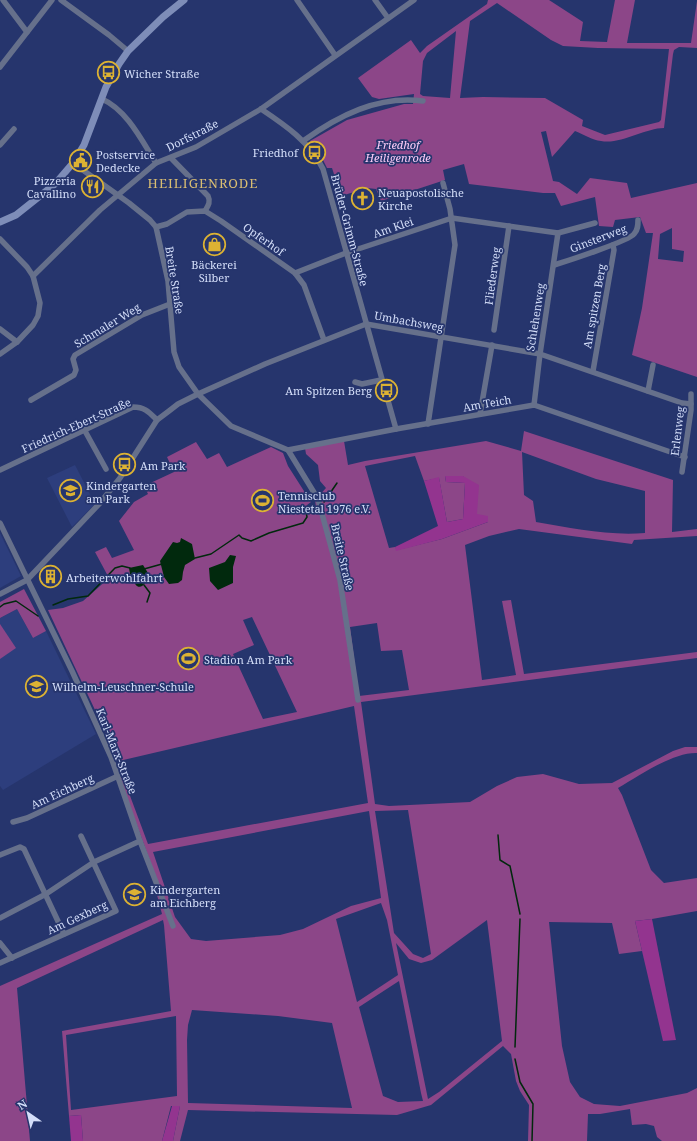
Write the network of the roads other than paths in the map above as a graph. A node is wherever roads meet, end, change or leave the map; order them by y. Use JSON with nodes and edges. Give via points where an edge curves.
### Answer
{"nodes":[{"id":1,"x":3,"y":0,"type":"edge"},
{"id":2,"x":52,"y":0,"type":"edge"},
{"id":3,"x":61,"y":0,"type":"edge"},
{"id":4,"x":184,"y":0,"type":"edge"},
{"id":5,"x":297,"y":0,"type":"edge"},
{"id":6,"x":375,"y":0,"type":"edge"},
{"id":7,"x":414,"y":0,"type":"edge"},
{"id":8,"x":388,"y":18,"type":"junction"},
{"id":9,"x":27,"y":32,"type":"junction"},
{"id":10,"x":128,"y":52,"type":"junction"},
{"id":11,"x":335,"y":55,"type":"junction"},
{"id":12,"x":0,"y":67,"type":"edge"},
{"id":13,"x":102,"y":100,"type":"junction"},
{"id":14,"x":422,"y":101,"type":"dead end"},
{"id":15,"x":261,"y":109,"type":"junction"},
{"id":16,"x":14,"y":129,"type":"dead end"},
{"id":17,"x":303,"y":141,"type":"junction"},
{"id":18,"x":0,"y":145,"type":"edge"},
{"id":19,"x":172,"y":158,"type":"junction"},
{"id":20,"x":73,"y":163,"type":"junction"},
{"id":21,"x":156,"y":163,"type":"junction"},
{"id":22,"x":443,"y":183,"type":"dead end"},
{"id":23,"x":117,"y":194,"type":"junction"},
{"id":24,"x":205,"y":212,"type":"junction"},
{"id":25,"x":452,"y":218,"type":"junction"},
{"id":26,"x":638,"y":220,"type":"dead end"},
{"id":27,"x":0,"y":222,"type":"edge"},
{"id":28,"x":595,"y":223,"type":"dead end"},
{"id":29,"x":509,"y":226,"type":"junction"},
{"id":30,"x":156,"y":227,"type":"junction"},
{"id":31,"x":558,"y":233,"type":"junction"},
{"id":32,"x":0,"y":239,"type":"edge"},
{"id":33,"x":613,"y":245,"type":"junction"},
{"id":34,"x":346,"y":253,"type":"junction"},
{"id":35,"x":554,"y":266,"type":"junction"},
{"id":36,"x":295,"y":273,"type":"junction"},
{"id":37,"x":33,"y":276,"type":"junction"},
{"id":38,"x":170,"y":304,"type":"junction"},
{"id":39,"x":366,"y":324,"type":"junction"},
{"id":40,"x":0,"y":329,"type":"edge"},
{"id":41,"x":494,"y":330,"type":"dead end"},
{"id":42,"x":441,"y":337,"type":"junction"},
{"id":43,"x":324,"y":340,"type":"junction"},
{"id":44,"x":17,"y":342,"type":"junction"},
{"id":45,"x":492,"y":345,"type":"junction"},
{"id":46,"x":0,"y":354,"type":"edge"},
{"id":47,"x":540,"y":354,"type":"junction"},
{"id":48,"x":653,"y":365,"type":"dead end"},
{"id":49,"x":593,"y":371,"type":"junction"},
{"id":50,"x":381,"y":380,"type":"junction"},
{"id":51,"x":355,"y":382,"type":"dead end"},
{"id":52,"x":648,"y":391,"type":"junction"},
{"id":53,"x":198,"y":394,"type":"junction"},
{"id":54,"x":691,"y":394,"type":"dead end"},
{"id":55,"x":32,"y":400,"type":"dead end"},
{"id":56,"x":691,"y":404,"type":"junction"},
{"id":57,"x":534,"y":405,"type":"junction"},
{"id":58,"x":480,"y":414,"type":"junction"},
{"id":59,"x":157,"y":420,"type":"junction"},
{"id":60,"x":428,"y":424,"type":"junction"},
{"id":61,"x":396,"y":429,"type":"junction"},
{"id":62,"x":85,"y":431,"type":"junction"},
{"id":63,"x":288,"y":450,"type":"junction"},
{"id":64,"x":685,"y":456,"type":"junction"},
{"id":65,"x":0,"y":470,"type":"edge"},
{"id":66,"x":106,"y":470,"type":"dead end"},
{"id":67,"x":682,"y":472,"type":"dead end"},
{"id":68,"x":0,"y":523,"type":"edge"},
{"id":69,"x":27,"y":580,"type":"junction"},
{"id":70,"x":0,"y":594,"type":"edge"},
{"id":71,"x":358,"y":700,"type":"dead end"},
{"id":72,"x":118,"y":776,"type":"junction"},
{"id":73,"x":13,"y":822,"type":"dead end"},
{"id":74,"x":81,"y":836,"type":"dead end"},
{"id":75,"x":140,"y":841,"type":"junction"},
{"id":76,"x":0,"y":855,"type":"edge"},
{"id":77,"x":94,"y":862,"type":"junction"},
{"id":78,"x":46,"y":894,"type":"junction"},
{"id":79,"x":0,"y":918,"type":"edge"},
{"id":80,"x":173,"y":926,"type":"dead end"},
{"id":81,"x":64,"y":934,"type":"junction"},
{"id":82,"x":0,"y":943,"type":"edge"},
{"id":83,"x":12,"y":958,"type":"junction"},
{"id":84,"x":0,"y":963,"type":"edge"}],
"edges":[{"from":1,"to":9,"type":"street"},
{"from":2,"to":9,"type":"street"},
{"from":3,"to":10,"type":"street"},
{"from":4,"to":10,"type":"main road"},
{"from":5,"to":11,"type":"street"},
{"from":6,"to":8,"type":"street"},
{"from":7,"to":8,"type":"street","name":"Dorfstraße"},
{"from":8,"to":11,"type":"street","name":"Dorfstraße"},
{"from":9,"to":12,"type":"street"},
{"from":10,"to":13,"type":"main road","via":[[111,77]]},
{"from":11,"to":15,"type":"street","name":"Dorfstraße"},
{"from":13,"to":20,"type":"main road","via":[[84,144]]},
{"from":13,"to":21,"type":"street","via":[[122,115]]},
{"from":14,"to":17,"type":"street","via":[[406,99],[362,108],[340,117]]},
{"from":15,"to":17,"type":"street","name":"Brüder-Grimm-Straße","via":[[284,124]]},
{"from":15,"to":19,"type":"street","name":"Dorfstraße"},
{"from":16,"to":18,"type":"street"},
{"from":17,"to":34,"type":"street","name":"Brüder-Grimm-Straße","via":[[323,169]]},
{"from":19,"to":21,"type":"street","name":"Dorfstraße"},
{"from":19,"to":24,"type":"street","via":[[210,199]]},
{"from":20,"to":23,"type":"street"},
{"from":20,"to":27,"type":"main road","via":[[54,184],[16,215]]},
{"from":21,"to":23,"type":"street","name":"Dorfstraße"},
{"from":22,"to":25,"type":"street"},
{"from":23,"to":30,"type":"street"},
{"from":23,"to":37,"type":"street","name":"Dorfstraße"},
{"from":24,"to":30,"type":"street","via":[[187,212],[167,224]]},
{"from":24,"to":36,"type":"street","name":"Opferhof"},
{"from":25,"to":29,"type":"street","name":"Am Klei"},
{"from":25,"to":34,"type":"street","name":"Am Klei"},
{"from":25,"to":42,"type":"street","via":[[455,245]]},
{"from":26,"to":33,"type":"street","name":"Ginsterweg","via":[[638,228],[634,235]]},
{"from":28,"to":31,"type":"street","name":"Am Klei"},
{"from":29,"to":31,"type":"street","name":"Am Klei"},
{"from":29,"to":41,"type":"street","name":"Fliederweg"},
{"from":30,"to":38,"type":"street","name":"Breite Straße","via":[[168,281]]},
{"from":31,"to":35,"type":"street","name":"Schlehenweg"},
{"from":32,"to":37,"type":"street"},
{"from":33,"to":35,"type":"street","name":"Ginsterweg"},
{"from":33,"to":49,"type":"street","name":"Am spitzen Berg"},
{"from":34,"to":36,"type":"street","name":"Am Klei"},
{"from":34,"to":39,"type":"street","name":"Brüder-Grimm-Straße"},
{"from":35,"to":47,"type":"street","name":"Schlehenweg"},
{"from":36,"to":43,"type":"street","name":"Opferhof","via":[[304,285]]},
{"from":37,"to":44,"type":"street","via":[[40,303],[38,316]]},
{"from":38,"to":53,"type":"street","name":"Breite Straße","via":[[174,352],[179,367]]},
{"from":38,"to":55,"type":"street","name":"Schmaler Weg","via":[[142,315],[75,355],[74,375]]},
{"from":39,"to":42,"type":"street","name":"Umbachsweg"},
{"from":39,"to":43,"type":"street","name":"Umbachsweg"},
{"from":39,"to":50,"type":"street","name":"Brüder-Grimm-Straße"},
{"from":40,"to":44,"type":"street"},
{"from":42,"to":45,"type":"street","name":"Umbachsweg"},
{"from":42,"to":60,"type":"street"},
{"from":43,"to":53,"type":"street","name":"Umbachsweg"},
{"from":44,"to":46,"type":"street"},
{"from":45,"to":47,"type":"street","name":"Umbachsweg"},
{"from":45,"to":58,"type":"street"},
{"from":47,"to":49,"type":"street","name":"Umbachsweg"},
{"from":47,"to":57,"type":"street","name":"Schlehenweg"},
{"from":48,"to":52,"type":"street"},
{"from":49,"to":52,"type":"street","name":"Umbachsweg"},
{"from":50,"to":51,"type":"street","via":[[362,384]]},
{"from":50,"to":61,"type":"street","name":"Brüder-Grimm-Straße"},
{"from":52,"to":56,"type":"street","name":"Umbachsweg"},
{"from":53,"to":59,"type":"street","name":"Umbachsweg","via":[[178,404]]},
{"from":53,"to":63,"type":"street","name":"Breite Straße","via":[[231,426]]},
{"from":54,"to":56,"type":"street","name":"Erlenweg"},
{"from":56,"to":64,"type":"street","name":"Erlenweg"},
{"from":57,"to":58,"type":"street","name":"Am Teich"},
{"from":57,"to":64,"type":"street","name":"Am Teich"},
{"from":58,"to":60,"type":"street","name":"Am Teich"},
{"from":59,"to":62,"type":"street","name":"Friedrich-Ebert-Straße","via":[[141,407],[133,407]]},
{"from":59,"to":69,"type":"street","via":[[111,491]]},
{"from":60,"to":61,"type":"street","name":"Am Teich"},
{"from":61,"to":63,"type":"street","name":"Am Teich"},
{"from":62,"to":65,"type":"street","name":"Friedrich-Ebert-Straße"},
{"from":62,"to":66,"type":"street"},
{"from":63,"to":71,"type":"street","name":"Breite Straße","via":[[318,499],[334,552]]},
{"from":64,"to":67,"type":"street","name":"Erlenweg"},
{"from":68,"to":69,"type":"street","name":"Karl-Marx-Straße"},
{"from":69,"to":70,"type":"street"},
{"from":69,"to":72,"type":"street","name":"Karl-Marx-Straße","via":[[75,676]]},
{"from":72,"to":73,"type":"street","name":"Am Eichberg"},
{"from":72,"to":75,"type":"street","name":"Karl-Marx-Straße"},
{"from":74,"to":77,"type":"street"},
{"from":75,"to":77,"type":"street"},
{"from":75,"to":80,"type":"street","name":"Karl-Marx-Straße"},
{"from":76,"to":78,"type":"street","via":[[20,847],[24,849]]},
{"from":77,"to":78,"type":"street"},
{"from":77,"to":81,"type":"street","name":"Am Gexberg","via":[[116,911]]},
{"from":78,"to":79,"type":"street"},
{"from":78,"to":81,"type":"street"},
{"from":81,"to":83,"type":"street","name":"Am Gexberg"},
{"from":82,"to":83,"type":"street"},
{"from":83,"to":84,"type":"street","name":"Am Gexberg"}]}
